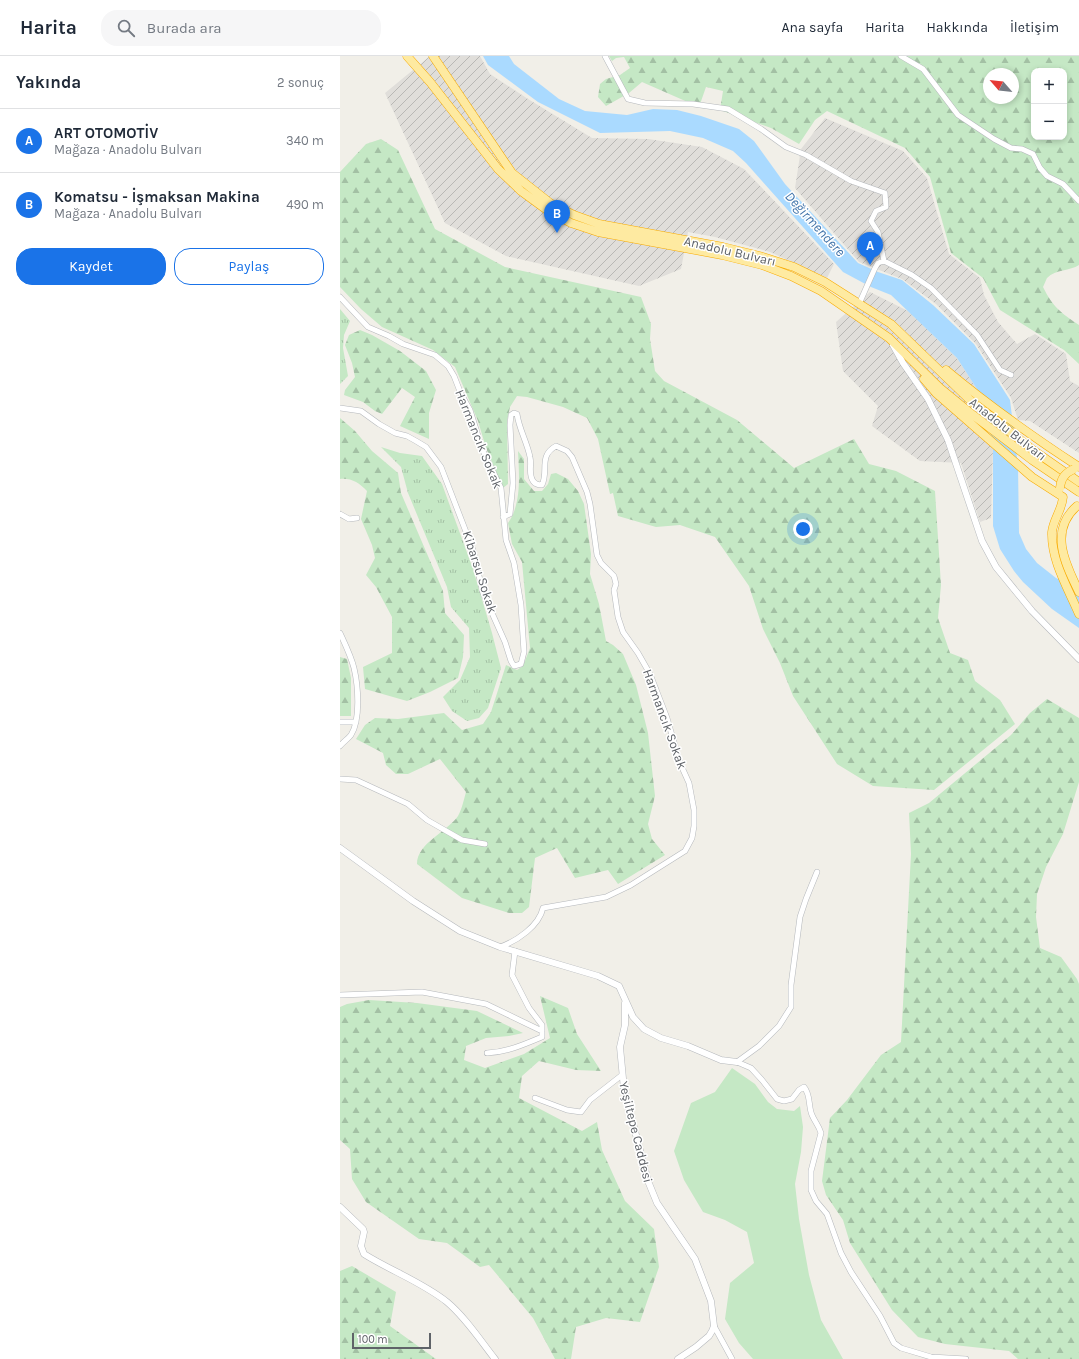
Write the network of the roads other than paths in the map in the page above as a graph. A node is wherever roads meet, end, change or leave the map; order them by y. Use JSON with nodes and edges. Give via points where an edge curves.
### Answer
{"nodes":[{"id":1,"x":407,"y":56,"type":"edge"},
{"id":2,"x":433,"y":56,"type":"edge"},
{"id":3,"x":605,"y":56,"type":"edge"},
{"id":4,"x":901,"y":56,"type":"edge"},
{"id":5,"x":1079,"y":201,"type":"edge"},
{"id":6,"x":884,"y":261,"type":"junction"},
{"id":7,"x":340,"y":297,"type":"edge"},
{"id":8,"x":859,"y":304,"type":"junction"},
{"id":9,"x":891,"y":324,"type":"junction"},
{"id":10,"x":889,"y":338,"type":"junction"},
{"id":11,"x":1011,"y":375,"type":"dead end"},
{"id":12,"x":340,"y":408,"type":"edge"},
{"id":13,"x":1077,"y":468,"type":"edge"},
{"id":14,"x":1079,"y":482,"type":"edge"},
{"id":15,"x":1079,"y":492,"type":"edge"},
{"id":16,"x":1063,"y":497,"type":"junction"},
{"id":17,"x":1078,"y":506,"type":"edge"},
{"id":18,"x":340,"y":514,"type":"edge"},
{"id":19,"x":503,"y":517,"type":"junction"},
{"id":20,"x":357,"y":518,"type":"dead end"},
{"id":21,"x":1079,"y":592,"type":"edge"},
{"id":22,"x":1079,"y":614,"type":"edge"},
{"id":23,"x":340,"y":633,"type":"edge"},
{"id":24,"x":1079,"y":659,"type":"edge"},
{"id":25,"x":340,"y":722,"type":"edge"},
{"id":26,"x":356,"y":722,"type":"junction"},
{"id":27,"x":340,"y":746,"type":"edge"},
{"id":28,"x":340,"y":779,"type":"edge"},
{"id":29,"x":485,"y":844,"type":"dead end"},
{"id":30,"x":340,"y":848,"type":"edge"},
{"id":31,"x":817,"y":872,"type":"dead end"},
{"id":32,"x":500,"y":947,"type":"junction"},
{"id":33,"x":515,"y":951,"type":"junction"},
{"id":34,"x":340,"y":995,"type":"edge"},
{"id":35,"x":624,"y":995,"type":"junction"},
{"id":36,"x":542,"y":1031,"type":"junction"},
{"id":37,"x":486,"y":1053,"type":"dead end"},
{"id":38,"x":738,"y":1062,"type":"junction"},
{"id":39,"x":622,"y":1075,"type":"junction"},
{"id":40,"x":536,"y":1098,"type":"dead end"},
{"id":41,"x":340,"y":1207,"type":"edge"},
{"id":42,"x":714,"y":1326,"type":"junction"},
{"id":43,"x":495,"y":1359,"type":"edge"},
{"id":44,"x":678,"y":1359,"type":"edge"},
{"id":45,"x":732,"y":1359,"type":"edge"},
{"id":46,"x":966,"y":1359,"type":"edge"}],
"edges":[{"from":1,"to":10,"type":"highway","name":"Anadolu Bulvarı","via":[[498,169],[521,191],[547,210],[571,223],[598,232],[762,265],[821,291]]},
{"from":2,"to":8,"type":"highway","name":"Anadolu Bulvarı","via":[[512,173],[550,203],[599,224],[763,256],[825,282]]},
{"from":3,"to":6,"type":"street","via":[[628,99],[645,104],[693,104],[728,109],[786,147],[806,155],[851,181],[885,192],[886,207],[876,211],[871,221],[878,232]]},
{"from":4,"to":5,"type":"street","via":[[923,69],[958,115],[1011,148],[1033,154],[1047,176],[1063,184]]},
{"from":6,"to":8,"type":"street","via":[[878,263],[875,268]]},
{"from":6,"to":11,"type":"street","via":[[931,288],[977,335],[1000,370]]},
{"from":7,"to":19,"type":"street","name":"Harmancık Sokak","via":[[368,327],[403,344],[435,355],[448,366],[470,410],[482,449],[501,488]]},
{"from":8,"to":9,"type":"highway","name":"Anadolu Bulvarı"},
{"from":9,"to":13,"type":"highway","via":[[971,391]]},
{"from":9,"to":14,"type":"highway","name":"Anadolu Bulvarı","via":[[970,400],[1033,450]]},
{"from":10,"to":15,"type":"highway","name":"Anadolu Bulvarı","via":[[940,388],[973,415]]},
{"from":10,"to":16,"type":"highway","via":[[936,393],[1032,477]]},
{"from":10,"to":24,"type":"street","name":"Anadolu Bulvarı","via":[[928,399],[948,440],[982,541],[996,567],[1032,611]]},
{"from":12,"to":19,"type":"street","name":"Kibarsu Sokak","via":[[361,411],[395,433],[416,441],[426,447],[441,467],[473,550],[483,593],[511,661],[514,666],[518,666],[524,652],[521,605]]},
{"from":13,"to":16,"type":"highway","bridge":true,"via":[[1063,477],[1060,488]]},
{"from":16,"to":17,"type":"highway","via":[[1069,503]]},
{"from":16,"to":22,"type":"highway","via":[[1063,505],[1052,531],[1055,558]]},
{"from":17,"to":21,"type":"highway","via":[[1063,526],[1061,546]]},
{"from":18,"to":20,"type":"street","via":[[349,519]]},
{"from":19,"to":32,"type":"street","name":"Harmancık Sokak","via":[[510,514],[514,483],[510,425],[511,415],[514,413],[517,414],[518,425],[531,458],[530,472],[538,485],[544,482],[545,460],[556,446],[567,451],[580,474],[590,504],[597,555],[614,576],[615,602],[623,632],[650,674],[667,718],[680,763],[689,783],[694,826],[692,838],[685,852],[658,869],[606,897],[543,908],[536,923],[522,936]]},
{"from":23,"to":26,"type":"street","via":[[354,666],[357,687]]},
{"from":25,"to":26,"type":"street"},
{"from":26,"to":27,"type":"street","via":[[351,735]]},
{"from":28,"to":29,"type":"street","via":[[363,783],[408,804],[433,824],[462,840]]},
{"from":30,"to":32,"type":"street","via":[[460,931]]},
{"from":31,"to":38,"type":"street","via":[[800,917],[791,985],[791,1007],[779,1026]]},
{"from":32,"to":33,"type":"street"},
{"from":33,"to":35,"type":"street","via":[[598,976],[619,986]]},
{"from":33,"to":36,"type":"street","via":[[512,975],[529,1008],[542,1025]]},
{"from":34,"to":36,"type":"street","via":[[422,992],[486,1004]]},
{"from":35,"to":38,"type":"street","via":[[633,1017],[644,1029],[721,1060]]},
{"from":35,"to":39,"type":"street","name":"Yeşiltepe Caddesi","via":[[625,1025],[620,1047]]},
{"from":36,"to":37,"type":"street","via":[[542,1036],[516,1048]]},
{"from":38,"to":46,"type":"street","via":[[751,1068],[777,1099],[792,1099],[804,1087],[808,1091],[812,1115],[821,1133],[811,1171],[811,1190],[827,1214],[851,1272],[880,1316],[894,1343],[901,1348],[931,1357]]},
{"from":39,"to":40,"type":"street","via":[[590,1100],[581,1112],[567,1110]]},
{"from":39,"to":42,"type":"street","name":"Yeşiltepe Caddesi","via":[[648,1181],[658,1202],[695,1260],[711,1301]]},
{"from":41,"to":43,"type":"street","via":[[363,1229],[361,1246],[364,1254],[448,1302],[469,1324]]},
{"from":42,"to":44,"type":"street","via":[[709,1336]]},
{"from":42,"to":45,"type":"street"}]}
